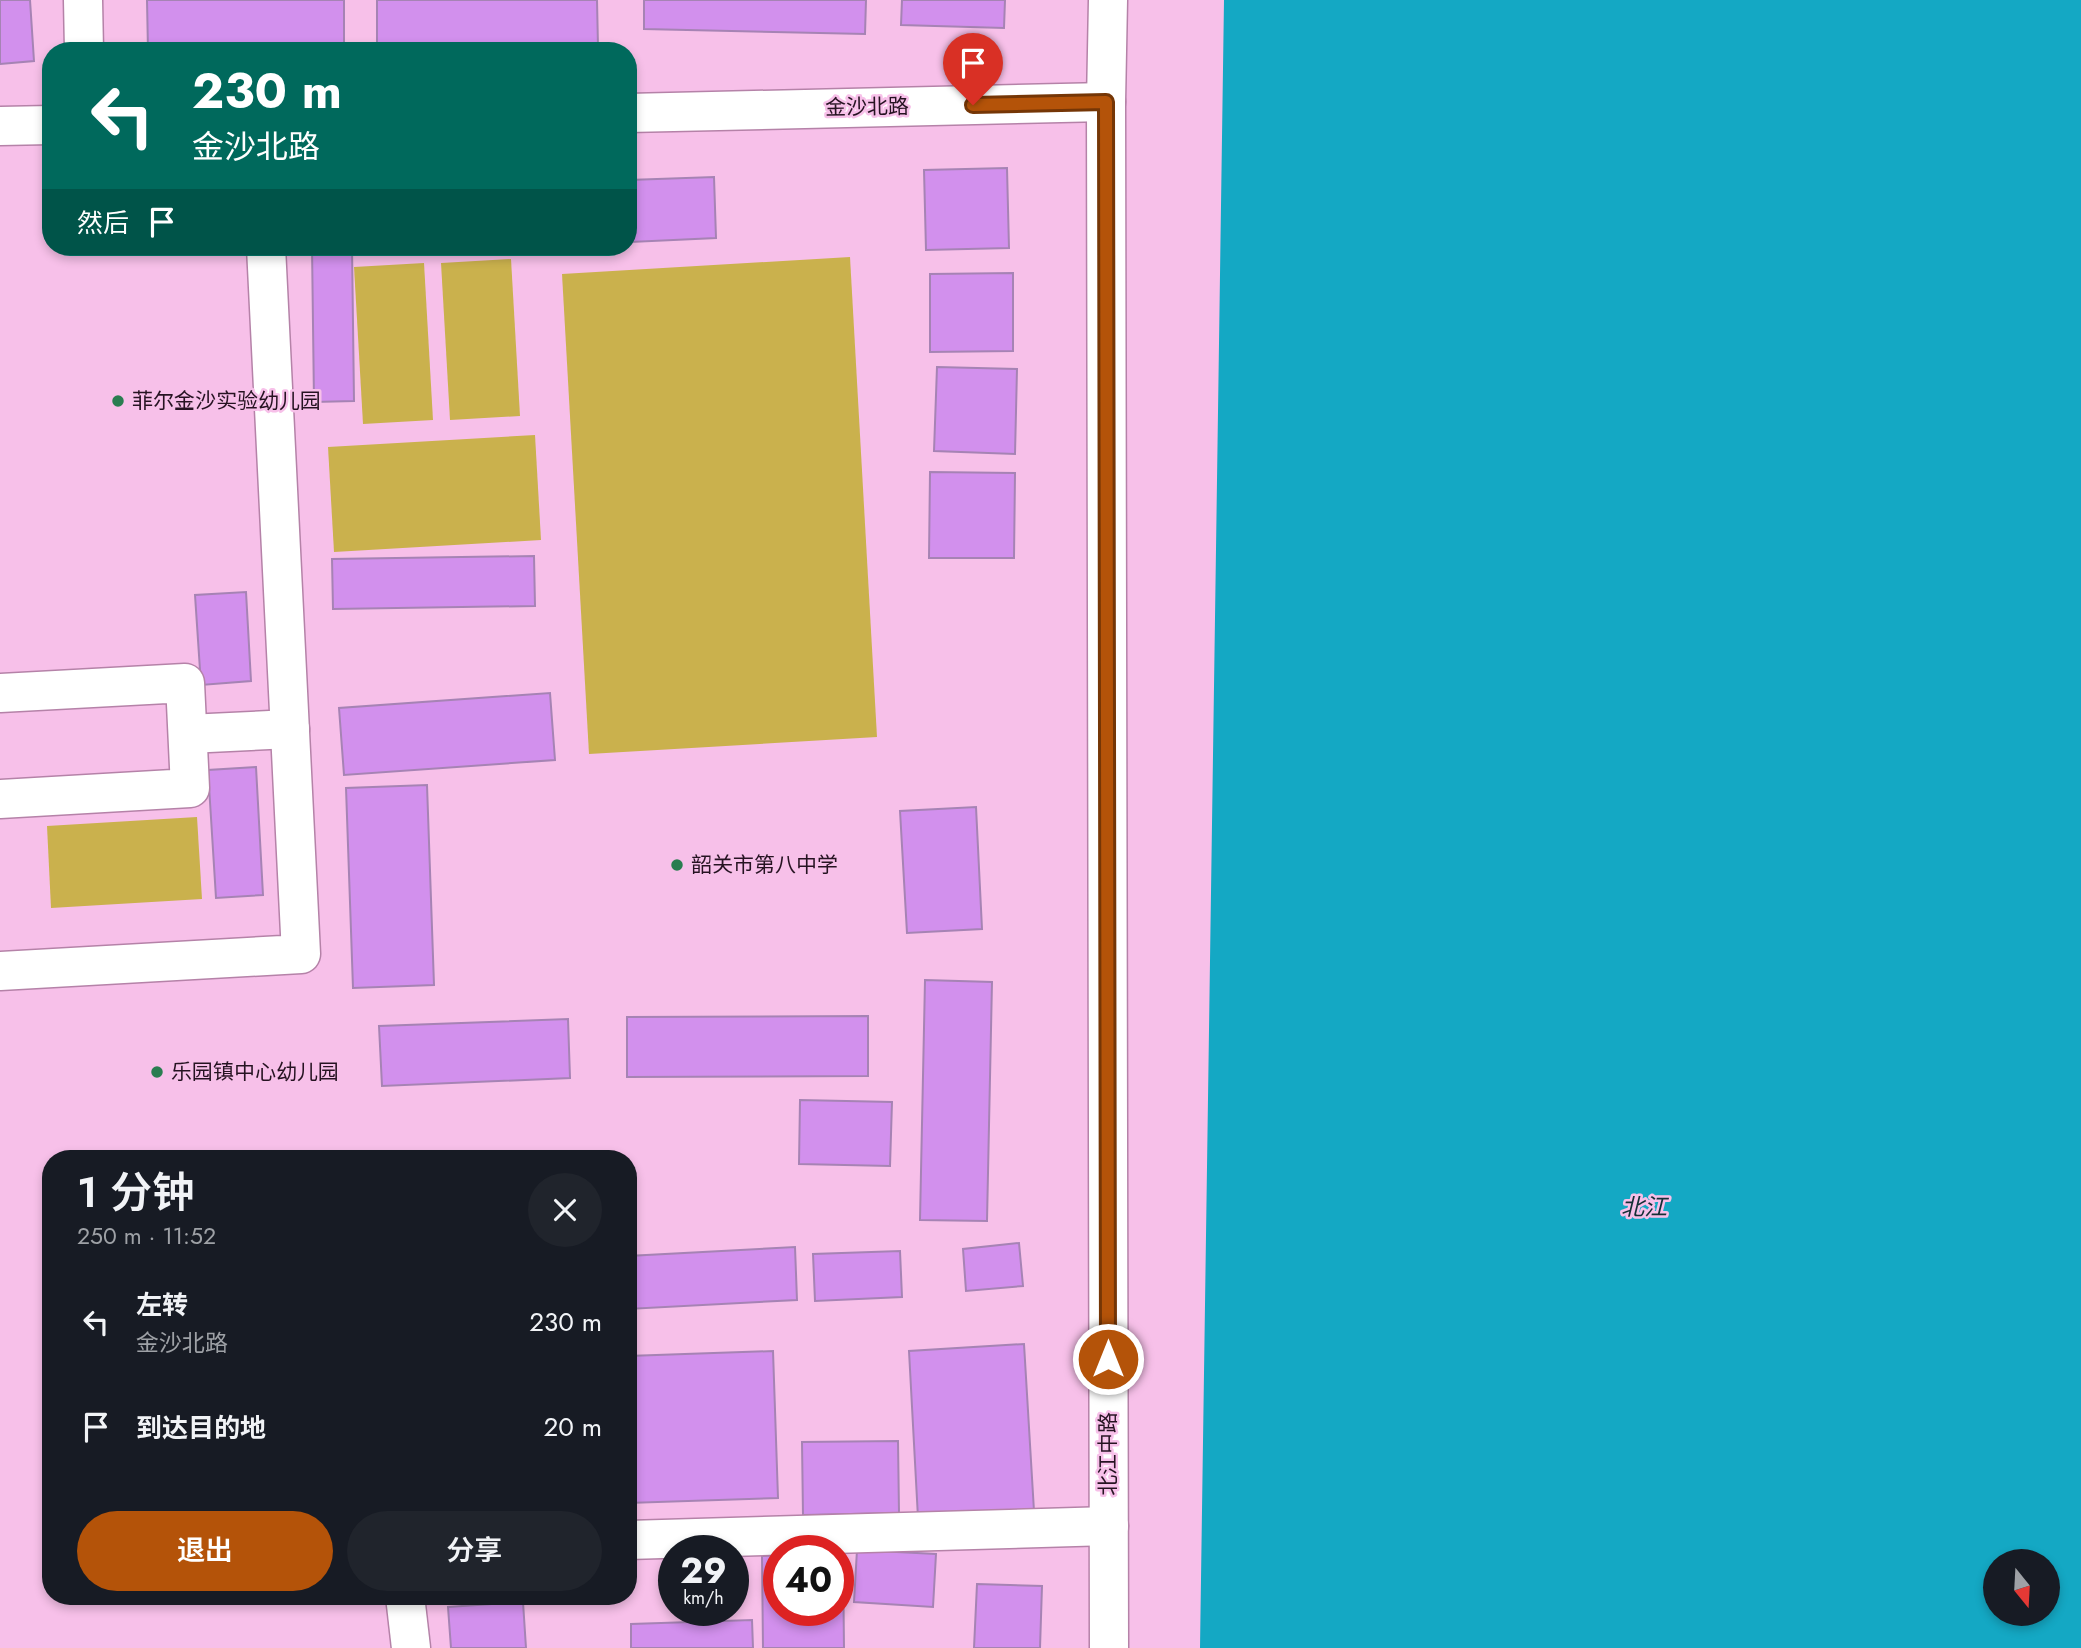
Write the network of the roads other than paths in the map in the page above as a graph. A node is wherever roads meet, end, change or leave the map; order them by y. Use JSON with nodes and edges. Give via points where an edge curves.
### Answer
{"nodes":[{"id":1,"x":83,"y":0,"type":"edge"},
{"id":2,"x":1108,"y":0,"type":"edge"},
{"id":3,"x":84,"y":42,"type":"edge"},
{"id":4,"x":1106,"y":102,"type":"junction"},
{"id":5,"x":637,"y":113,"type":"edge"},
{"id":6,"x":42,"y":125,"type":"edge"},
{"id":7,"x":0,"y":126,"type":"edge"},
{"id":8,"x":266,"y":256,"type":"edge"},
{"id":9,"x":0,"y":693,"type":"edge"},
{"id":10,"x":290,"y":729,"type":"junction"},
{"id":11,"x":188,"y":734,"type":"junction"},
{"id":12,"x":0,"y":799,"type":"edge"},
{"id":13,"x":0,"y":971,"type":"edge"},
{"id":14,"x":1108,"y":1526,"type":"junction"},
{"id":15,"x":637,"y":1539,"type":"edge"},
{"id":16,"x":406,"y":1605,"type":"edge"},
{"id":17,"x":411,"y":1648,"type":"edge"},
{"id":18,"x":1109,"y":1648,"type":"edge"}],
"edges":[{"from":1,"to":3,"type":"street"},
{"from":2,"to":4,"type":"street","name":"北江中路"},
{"from":4,"to":5,"type":"street","name":"金沙北路"},
{"from":4,"to":14,"type":"street","name":"北江中路"},
{"from":6,"to":7,"type":"street"},
{"from":8,"to":10,"type":"street"},
{"from":9,"to":11,"type":"street","via":[[185,683]]},
{"from":10,"to":11,"type":"street"},
{"from":10,"to":13,"type":"street","via":[[301,954]]},
{"from":11,"to":12,"type":"street","via":[[190,788]]},
{"from":14,"to":15,"type":"street"},
{"from":14,"to":18,"type":"street","name":"北江中路"},
{"from":16,"to":17,"type":"street"}]}
